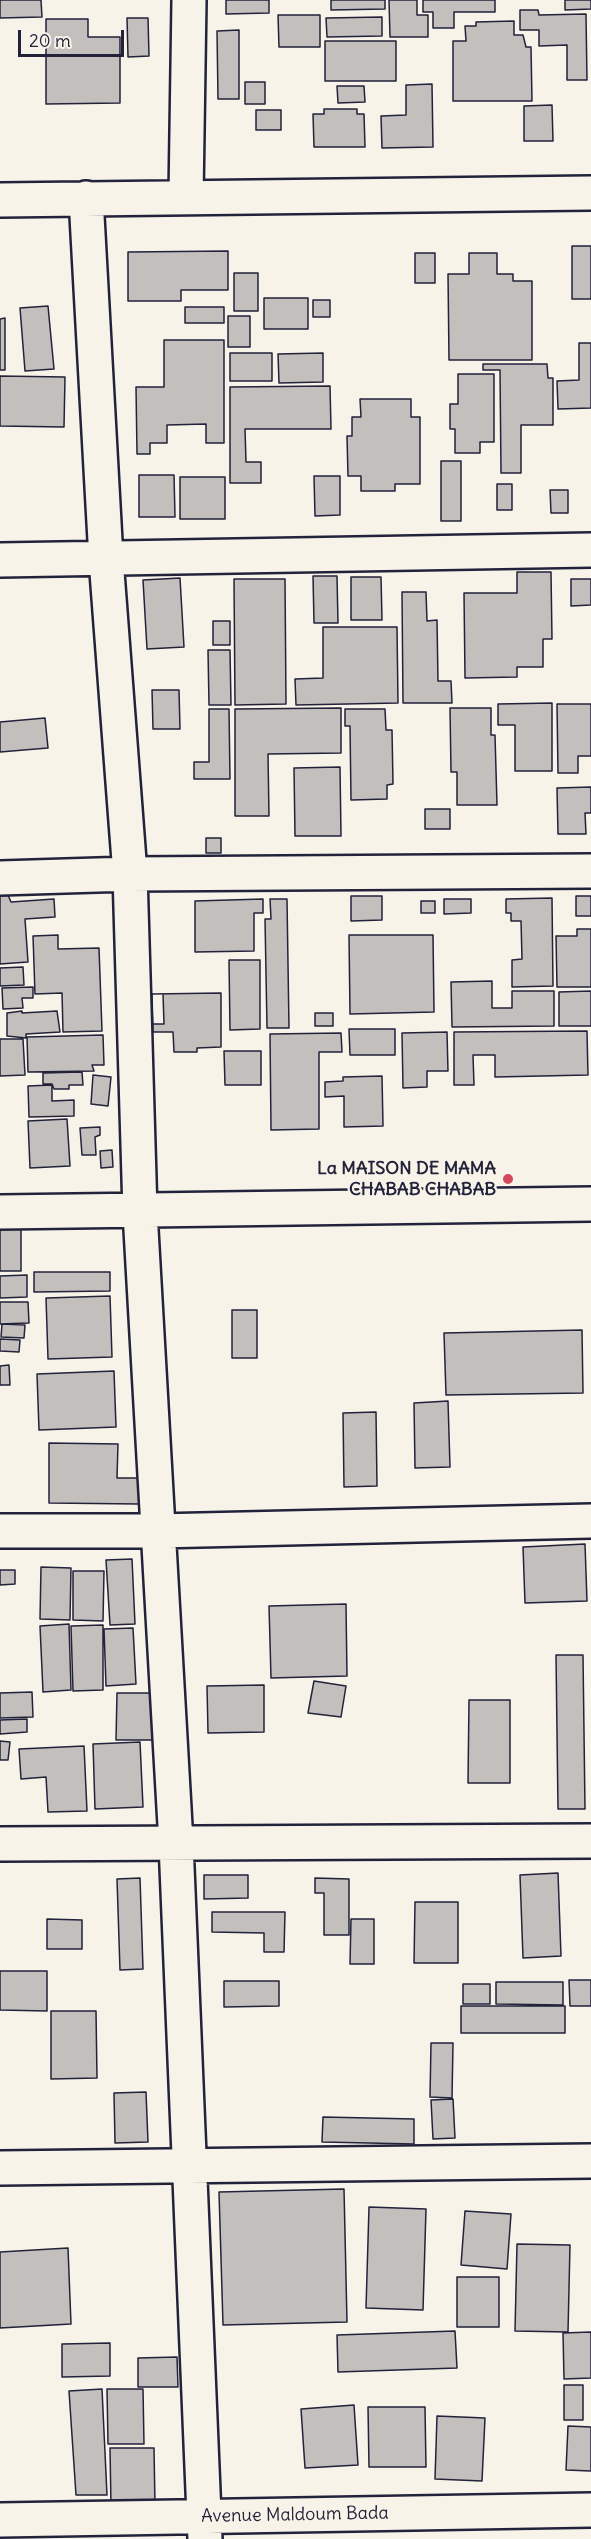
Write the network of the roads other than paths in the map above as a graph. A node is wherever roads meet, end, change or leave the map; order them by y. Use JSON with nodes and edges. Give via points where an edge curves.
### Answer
{"nodes":[{"id":1,"x":189,"y":0,"type":"edge"},
{"id":2,"x":591,"y":193,"type":"edge"},
{"id":3,"x":186,"y":197,"type":"junction"},
{"id":4,"x":86,"y":198,"type":"junction"},
{"id":5,"x":0,"y":200,"type":"edge"},
{"id":6,"x":591,"y":550,"type":"edge"},
{"id":7,"x":106,"y":559,"type":"junction"},
{"id":8,"x":0,"y":560,"type":"edge"},
{"id":9,"x":591,"y":871,"type":"edge"},
{"id":10,"x":130,"y":874,"type":"junction"},
{"id":11,"x":0,"y":878,"type":"edge"},
{"id":12,"x":591,"y":1204,"type":"edge"},
{"id":13,"x":0,"y":1212,"type":"edge"},
{"id":14,"x":140,"y":1212,"type":"junction"},
{"id":15,"x":591,"y":1521,"type":"edge"},
{"id":16,"x":157,"y":1531,"type":"junction"},
{"id":17,"x":0,"y":1532,"type":"edge"},
{"id":18,"x":591,"y":1841,"type":"edge"},
{"id":19,"x":176,"y":1843,"type":"junction"},
{"id":20,"x":0,"y":1844,"type":"edge"},
{"id":21,"x":591,"y":2161,"type":"edge"},
{"id":22,"x":191,"y":2165,"type":"junction"},
{"id":23,"x":0,"y":2168,"type":"edge"},
{"id":24,"x":591,"y":2510,"type":"edge"},
{"id":25,"x":0,"y":2520,"type":"edge"},
{"id":26,"x":205,"y":2528,"type":"edge"}],
"edges":[{"from":1,"to":3,"type":"street"},
{"from":2,"to":3,"type":"street"},
{"from":3,"to":4,"type":"street"},
{"from":4,"to":5,"type":"street"},
{"from":4,"to":7,"type":"street"},
{"from":6,"to":7,"type":"street"},
{"from":7,"to":8,"type":"street"},
{"from":7,"to":10,"type":"street"},
{"from":9,"to":10,"type":"street"},
{"from":10,"to":11,"type":"street"},
{"from":10,"to":14,"type":"street"},
{"from":12,"to":14,"type":"street"},
{"from":13,"to":14,"type":"street"},
{"from":14,"to":16,"type":"street"},
{"from":15,"to":16,"type":"street"},
{"from":16,"to":17,"type":"street"},
{"from":16,"to":19,"type":"street"},
{"from":18,"to":19,"type":"street"},
{"from":19,"to":20,"type":"street"},
{"from":19,"to":22,"type":"street"},
{"from":21,"to":22,"type":"street"},
{"from":22,"to":23,"type":"street"},
{"from":22,"to":26,"type":"street"},
{"from":24,"to":26,"type":"street","name":"Avenue Maldoum Bada"},
{"from":25,"to":26,"type":"street","name":"Avenue Maldoum Bada"}]}
